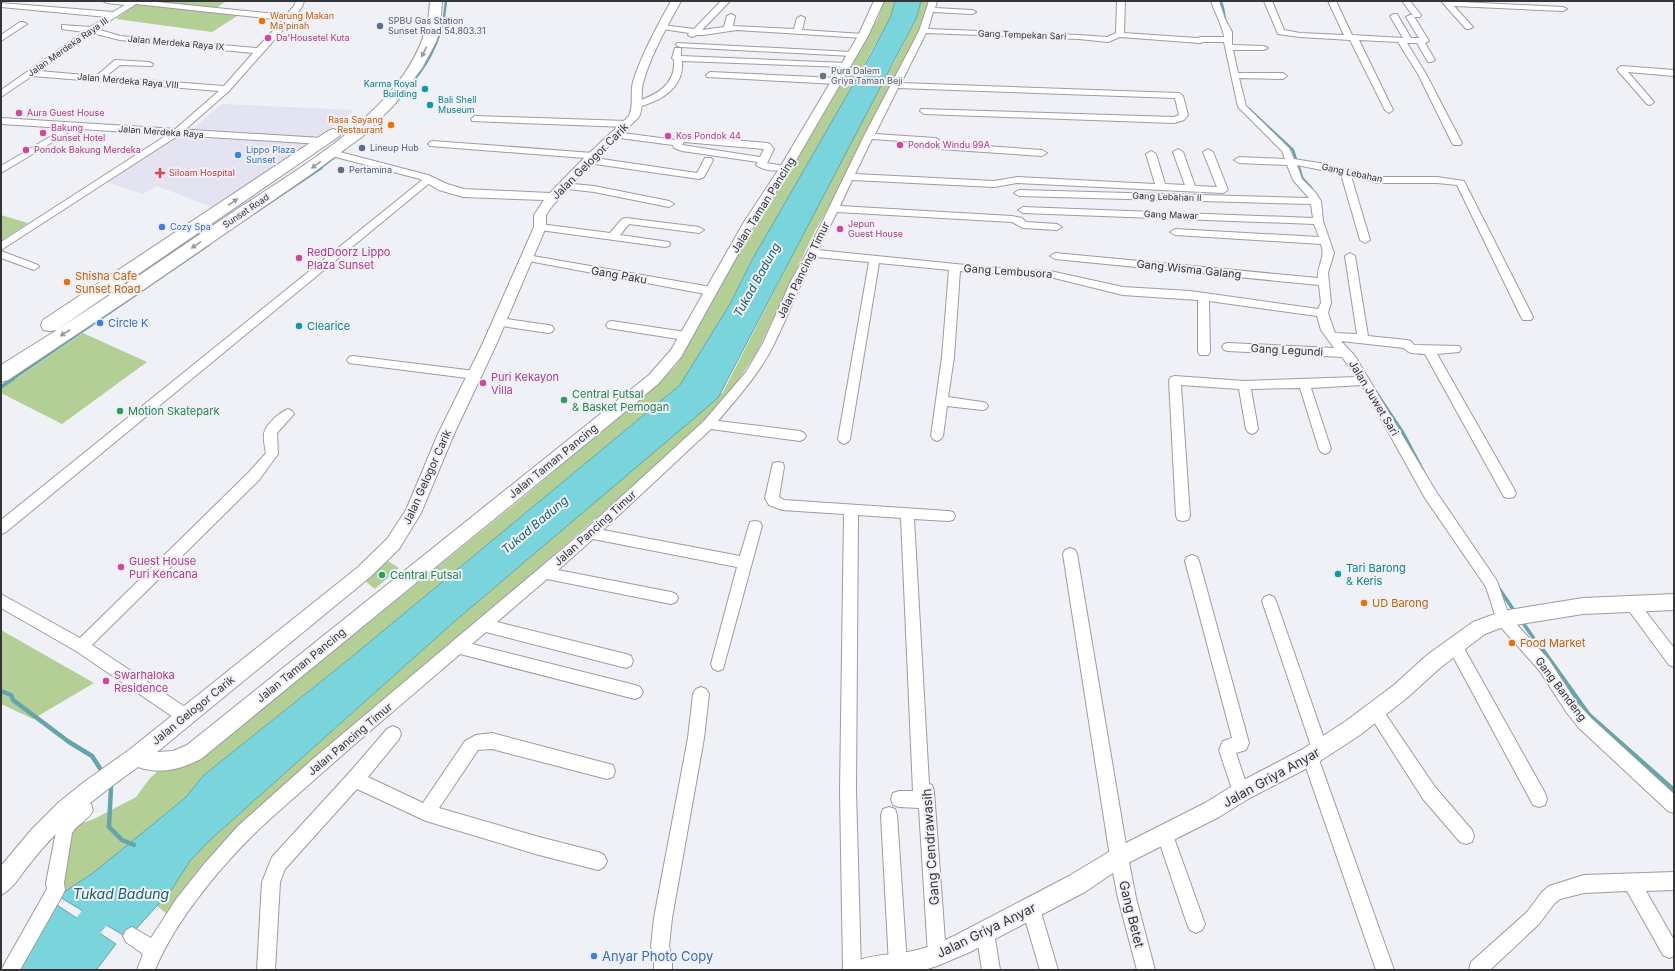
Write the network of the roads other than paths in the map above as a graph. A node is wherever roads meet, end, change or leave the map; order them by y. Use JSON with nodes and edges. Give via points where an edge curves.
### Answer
{"nodes":[{"id":1,"x":107,"y":1,"type":"edge"},
{"id":2,"x":300,"y":1,"type":"edge"},
{"id":3,"x":425,"y":1,"type":"edge"},
{"id":4,"x":436,"y":1,"type":"edge"},
{"id":5,"x":676,"y":1,"type":"edge"},
{"id":6,"x":726,"y":1,"type":"edge"},
{"id":7,"x":879,"y":1,"type":"edge"},
{"id":8,"x":1121,"y":1,"type":"edge"},
{"id":9,"x":1215,"y":1,"type":"edge"},
{"id":10,"x":1268,"y":1,"type":"edge"},
{"id":11,"x":1332,"y":1,"type":"edge"},
{"id":12,"x":1406,"y":1,"type":"edge"},
{"id":13,"x":135,"y":2,"type":"edge"},
{"id":14,"x":1447,"y":2,"type":"edge"},
{"id":15,"x":1,"y":5,"type":"edge"},
{"id":16,"x":931,"y":6,"type":"edge"},
{"id":17,"x":1563,"y":9,"type":"dead end"},
{"id":18,"x":972,"y":12,"type":"dead end"},
{"id":19,"x":115,"y":15,"type":"junction"},
{"id":20,"x":731,"y":16,"type":"dead end"},
{"id":21,"x":1394,"y":16,"type":"dead end"},
{"id":22,"x":289,"y":18,"type":"junction"},
{"id":23,"x":801,"y":18,"type":"dead end"},
{"id":24,"x":23,"y":24,"type":"dead end"},
{"id":25,"x":65,"y":27,"type":"dead end"},
{"id":26,"x":663,"y":27,"type":"junction"},
{"id":27,"x":1469,"y":27,"type":"dead end"},
{"id":28,"x":728,"y":29,"type":"junction"},
{"id":29,"x":91,"y":30,"type":"junction"},
{"id":30,"x":923,"y":31,"type":"junction"},
{"id":31,"x":696,"y":32,"type":"junction"},
{"id":32,"x":797,"y":32,"type":"junction"},
{"id":33,"x":1119,"y":35,"type":"junction"},
{"id":34,"x":863,"y":36,"type":"junction"},
{"id":35,"x":1351,"y":36,"type":"junction"},
{"id":36,"x":1,"y":39,"type":"edge"},
{"id":37,"x":1404,"y":40,"type":"junction"},
{"id":38,"x":1419,"y":40,"type":"junction"},
{"id":39,"x":680,"y":44,"type":"junction"},
{"id":40,"x":1229,"y":45,"type":"junction"},
{"id":41,"x":1264,"y":48,"type":"dead end"},
{"id":42,"x":261,"y":51,"type":"junction"},
{"id":43,"x":676,"y":58,"type":"junction"},
{"id":44,"x":849,"y":59,"type":"junction"},
{"id":45,"x":1431,"y":60,"type":"dead end"},
{"id":46,"x":149,"y":64,"type":"dead end"},
{"id":47,"x":1674,"y":72,"type":"edge"},
{"id":48,"x":30,"y":73,"type":"junction"},
{"id":49,"x":710,"y":75,"type":"dead end"},
{"id":50,"x":1238,"y":75,"type":"junction"},
{"id":51,"x":1283,"y":76,"type":"dead end"},
{"id":52,"x":97,"y":79,"type":"junction"},
{"id":53,"x":837,"y":81,"type":"junction"},
{"id":54,"x":896,"y":85,"type":"junction"},
{"id":55,"x":226,"y":90,"type":"junction"},
{"id":56,"x":1,"y":94,"type":"edge"},
{"id":57,"x":1650,"y":102,"type":"dead end"},
{"id":58,"x":638,"y":104,"type":"junction"},
{"id":59,"x":366,"y":105,"type":"dead end"},
{"id":60,"x":1389,"y":110,"type":"dead end"},
{"id":61,"x":924,"y":111,"type":"dead end"},
{"id":62,"x":475,"y":119,"type":"dead end"},
{"id":63,"x":1,"y":122,"type":"edge"},
{"id":64,"x":344,"y":124,"type":"dead end"},
{"id":65,"x":628,"y":124,"type":"junction"},
{"id":66,"x":73,"y":126,"type":"junction"},
{"id":67,"x":176,"y":133,"type":"junction"},
{"id":68,"x":615,"y":136,"type":"junction"},
{"id":69,"x":869,"y":136,"type":"junction"},
{"id":70,"x":717,"y":141,"type":"junction"},
{"id":71,"x":678,"y":143,"type":"junction"},
{"id":72,"x":1457,"y":143,"type":"dead end"},
{"id":73,"x":433,"y":144,"type":"dead end"},
{"id":74,"x":744,"y":144,"type":"junction"},
{"id":75,"x":327,"y":147,"type":"junction"},
{"id":76,"x":1178,"y":152,"type":"dead end"},
{"id":77,"x":1208,"y":152,"type":"dead end"},
{"id":78,"x":1042,"y":153,"type":"dead end"},
{"id":79,"x":1151,"y":154,"type":"dead end"},
{"id":80,"x":710,"y":156,"type":"junction"},
{"id":81,"x":739,"y":157,"type":"junction"},
{"id":82,"x":590,"y":158,"type":"junction"},
{"id":83,"x":763,"y":160,"type":"junction"},
{"id":84,"x":1239,"y":160,"type":"dead end"},
{"id":85,"x":1296,"y":163,"type":"junction"},
{"id":86,"x":780,"y":168,"type":"dead end"},
{"id":87,"x":1,"y":170,"type":"edge"},
{"id":88,"x":1345,"y":172,"type":"junction"},
{"id":89,"x":850,"y":177,"type":"junction"},
{"id":90,"x":429,"y":179,"type":"junction"},
{"id":91,"x":1161,"y":187,"type":"junction"},
{"id":92,"x":1191,"y":188,"type":"junction"},
{"id":93,"x":558,"y":191,"type":"junction"},
{"id":94,"x":1019,"y":193,"type":"dead end"},
{"id":95,"x":1316,"y":201,"type":"junction"},
{"id":96,"x":669,"y":204,"type":"dead end"},
{"id":97,"x":833,"y":209,"type":"junction"},
{"id":98,"x":1023,"y":210,"type":"dead end"},
{"id":99,"x":1318,"y":221,"type":"junction"},
{"id":100,"x":540,"y":227,"type":"junction"},
{"id":101,"x":1057,"y":227,"type":"dead end"},
{"id":102,"x":699,"y":230,"type":"dead end"},
{"id":103,"x":1175,"y":232,"type":"dead end"},
{"id":104,"x":613,"y":237,"type":"junction"},
{"id":105,"x":1365,"y":240,"type":"dead end"},
{"id":106,"x":1325,"y":241,"type":"junction"},
{"id":107,"x":665,"y":244,"type":"dead end"},
{"id":108,"x":1,"y":247,"type":"edge"},
{"id":109,"x":812,"y":253,"type":"junction"},
{"id":110,"x":1,"y":254,"type":"edge"},
{"id":111,"x":1055,"y":256,"type":"dead end"},
{"id":112,"x":1350,"y":256,"type":"dead end"},
{"id":113,"x":527,"y":258,"type":"junction"},
{"id":114,"x":875,"y":258,"type":"junction"},
{"id":115,"x":34,"y":267,"type":"dead end"},
{"id":116,"x":955,"y":267,"type":"junction"},
{"id":117,"x":1324,"y":282,"type":"junction"},
{"id":118,"x":711,"y":291,"type":"junction"},
{"id":119,"x":111,"y":294,"type":"junction"},
{"id":120,"x":1203,"y":297,"type":"junction"},
{"id":121,"x":1322,"y":312,"type":"junction"},
{"id":122,"x":1528,"y":317,"type":"dead end"},
{"id":123,"x":499,"y":322,"type":"junction"},
{"id":124,"x":612,"y":325,"type":"dead end"},
{"id":125,"x":548,"y":329,"type":"dead end"},
{"id":126,"x":685,"y":336,"type":"junction"},
{"id":127,"x":1332,"y":337,"type":"junction"},
{"id":128,"x":1360,"y":338,"type":"junction"},
{"id":129,"x":1228,"y":347,"type":"dead end"},
{"id":130,"x":1455,"y":349,"type":"dead end"},
{"id":131,"x":1429,"y":350,"type":"junction"},
{"id":132,"x":1204,"y":352,"type":"dead end"},
{"id":133,"x":1345,"y":353,"type":"junction"},
{"id":134,"x":1,"y":360,"type":"edge"},
{"id":135,"x":353,"y":360,"type":"dead end"},
{"id":136,"x":1,"y":375,"type":"edge"},
{"id":137,"x":475,"y":375,"type":"junction"},
{"id":138,"x":1365,"y":381,"type":"junction"},
{"id":139,"x":1304,"y":383,"type":"junction"},
{"id":140,"x":1244,"y":385,"type":"junction"},
{"id":141,"x":941,"y":401,"type":"junction"},
{"id":142,"x":982,"y":406,"type":"dead end"},
{"id":143,"x":288,"y":414,"type":"dead end"},
{"id":144,"x":708,"y":424,"type":"junction"},
{"id":145,"x":1252,"y":428,"type":"dead end"},
{"id":146,"x":800,"y":436,"type":"dead end"},
{"id":147,"x":937,"y":436,"type":"dead end"},
{"id":148,"x":844,"y":439,"type":"dead end"},
{"id":149,"x":1325,"y":449,"type":"dead end"},
{"id":150,"x":778,"y":467,"type":"dead end"},
{"id":151,"x":1509,"y":493,"type":"dead end"},
{"id":152,"x":851,"y":510,"type":"junction"},
{"id":153,"x":907,"y":514,"type":"junction"},
{"id":154,"x":948,"y":516,"type":"dead end"},
{"id":155,"x":1183,"y":516,"type":"dead end"},
{"id":156,"x":755,"y":526,"type":"dead end"},
{"id":157,"x":1,"y":528,"type":"edge"},
{"id":158,"x":591,"y":533,"type":"junction"},
{"id":159,"x":1070,"y":554,"type":"dead end"},
{"id":160,"x":1192,"y":561,"type":"dead end"},
{"id":161,"x":745,"y":563,"type":"junction"},
{"id":162,"x":545,"y":573,"type":"junction"},
{"id":163,"x":671,"y":598,"type":"dead end"},
{"id":164,"x":1,"y":600,"type":"edge"},
{"id":165,"x":1269,"y":600,"type":"dead end"},
{"id":166,"x":1674,"y":602,"type":"edge"},
{"id":167,"x":1632,"y":604,"type":"junction"},
{"id":168,"x":1512,"y":618,"type":"junction"},
{"id":169,"x":484,"y":625,"type":"junction"},
{"id":170,"x":81,"y":646,"type":"junction"},
{"id":171,"x":1455,"y":646,"type":"junction"},
{"id":172,"x":458,"y":647,"type":"junction"},
{"id":173,"x":1674,"y":660,"type":"edge"},
{"id":174,"x":626,"y":661,"type":"dead end"},
{"id":175,"x":718,"y":664,"type":"dead end"},
{"id":176,"x":635,"y":692,"type":"dead end"},
{"id":177,"x":701,"y":694,"type":"dead end"},
{"id":178,"x":1375,"y":711,"type":"junction"},
{"id":179,"x":185,"y":716,"type":"junction"},
{"id":180,"x":393,"y":734,"type":"dead end"},
{"id":181,"x":924,"y":740,"type":"dead end"},
{"id":182,"x":1315,"y":753,"type":"junction"},
{"id":183,"x":136,"y":757,"type":"junction"},
{"id":184,"x":607,"y":772,"type":"dead end"},
{"id":185,"x":355,"y":779,"type":"junction"},
{"id":186,"x":1241,"y":792,"type":"junction"},
{"id":187,"x":899,"y":799,"type":"dead end"},
{"id":188,"x":1539,"y":799,"type":"dead end"},
{"id":189,"x":1674,"y":805,"type":"edge"},
{"id":190,"x":85,"y":810,"type":"dead end"},
{"id":191,"x":426,"y":813,"type":"junction"},
{"id":192,"x":889,"y":815,"type":"dead end"},
{"id":193,"x":1165,"y":835,"type":"junction"},
{"id":194,"x":1466,"y":836,"type":"dead end"},
{"id":195,"x":1120,"y":858,"type":"junction"},
{"id":196,"x":598,"y":861,"type":"dead end"},
{"id":197,"x":1674,"y":881,"type":"edge"},
{"id":198,"x":1631,"y":882,"type":"junction"},
{"id":199,"x":1,"y":884,"type":"edge"},
{"id":200,"x":1031,"y":909,"type":"junction"},
{"id":201,"x":1196,"y":924,"type":"dead end"},
{"id":202,"x":985,"y":933,"type":"junction"},
{"id":203,"x":132,"y":936,"type":"dead end"},
{"id":204,"x":1669,"y":949,"type":"dead end"},
{"id":205,"x":154,"y":950,"type":"junction"},
{"id":206,"x":937,"y":955,"type":"junction"},
{"id":207,"x":890,"y":967,"type":"edge"},
{"id":208,"x":1478,"y":969,"type":"edge"},
{"id":209,"x":10,"y":970,"type":"edge"},
{"id":210,"x":146,"y":970,"type":"edge"},
{"id":211,"x":266,"y":970,"type":"edge"},
{"id":212,"x":663,"y":970,"type":"edge"},
{"id":213,"x":852,"y":970,"type":"edge"},
{"id":214,"x":862,"y":970,"type":"edge"},
{"id":215,"x":991,"y":970,"type":"edge"},
{"id":216,"x":1049,"y":970,"type":"edge"},
{"id":217,"x":1146,"y":970,"type":"edge"},
{"id":218,"x":1384,"y":970,"type":"edge"}],
"edges":[{"from":1,"to":13,"type":"street"},
{"from":2,"to":22,"type":"street"},
{"from":3,"to":59,"type":"highway","via":[[421,29],[416,42],[403,64]]},
{"from":4,"to":75,"type":"highway","name":"Sunset Road","one_way":true,"via":[[431,35],[413,71],[388,103],[360,130]]},
{"from":5,"to":26,"type":"street","name":"Jalan Gelogor Carik"},
{"from":6,"to":31,"type":"street"},
{"from":7,"to":34,"type":"street","name":"Jalan Taman Pancing"},
{"from":8,"to":33,"type":"street"},
{"from":9,"to":40,"type":"street","via":[[1220,19],[1228,32]]},
{"from":10,"to":35,"type":"street","via":[[1281,32]]},
{"from":11,"to":35,"type":"street"},
{"from":12,"to":38,"type":"street","via":[[1425,40]]},
{"from":13,"to":19,"type":"street","name":"Jalan Merdeka Raya III"},
{"from":13,"to":22,"type":"street"},
{"from":14,"to":17,"type":"street","via":[[1466,6]]},
{"from":14,"to":27,"type":"street"},
{"from":15,"to":19,"type":"street"},
{"from":16,"to":18,"type":"street"},
{"from":16,"to":30,"type":"street","name":"Jalan Pancing Timur"},
{"from":19,"to":29,"type":"street","name":"Jalan Merdeka Raya III"},
{"from":20,"to":28,"type":"street"},
{"from":21,"to":37,"type":"street"},
{"from":22,"to":42,"type":"street"},
{"from":23,"to":32,"type":"street"},
{"from":24,"to":36,"type":"street"},
{"from":25,"to":29,"type":"street","name":"Jalan Merdeka Raya IX"},
{"from":26,"to":31,"type":"street"},
{"from":26,"to":58,"type":"street","name":"Jalan Gelogor Carik","via":[[638,84]]},
{"from":28,"to":31,"type":"street"},
{"from":28,"to":32,"type":"street","via":[[762,26]]},
{"from":29,"to":42,"type":"street","name":"Jalan Merdeka Raya IX","via":[[120,38]]},
{"from":29,"to":48,"type":"street","name":"Jalan Merdeka Raya III"},
{"from":30,"to":33,"type":"street","name":"Gang Tempekan Sari","via":[[1108,40]]},
{"from":30,"to":54,"type":"street","name":"Jalan Pancing Timur"},
{"from":31,"to":39,"type":"street"},
{"from":32,"to":34,"type":"street","via":[[832,31]]},
{"from":33,"to":40,"type":"street","name":"Gang Tempekan Sari","via":[[1200,41],[1201,39]]},
{"from":34,"to":44,"type":"street","name":"Jalan Taman Pancing"},
{"from":35,"to":37,"type":"street"},
{"from":35,"to":60,"type":"street"},
{"from":37,"to":38,"type":"street"},
{"from":37,"to":72,"type":"street"},
{"from":38,"to":45,"type":"street"},
{"from":39,"to":43,"type":"street"},
{"from":39,"to":44,"type":"street"},
{"from":40,"to":41,"type":"street","name":"Gang Tempekan Sari"},
{"from":40,"to":50,"type":"street"},
{"from":42,"to":55,"type":"street"},
{"from":43,"to":44,"type":"street"},
{"from":43,"to":58,"type":"street","via":[[678,67],[667,91],[655,99]]},
{"from":44,"to":53,"type":"street","name":"Jalan Taman Pancing"},
{"from":46,"to":52,"type":"street","via":[[118,62]]},
{"from":47,"to":57,"type":"street","via":[[1620,69]]},
{"from":48,"to":52,"type":"street","name":"Jalan Merdeka Raya VIII"},
{"from":48,"to":56,"type":"street","name":"Jalan Merdeka Raya III"},
{"from":49,"to":53,"type":"street"},
{"from":50,"to":51,"type":"street"},
{"from":50,"to":85,"type":"street","via":[[1242,107]]},
{"from":52,"to":55,"type":"street","name":"Jalan Merdeka Raya VIII"},
{"from":53,"to":118,"type":"street","name":"Jalan Taman Pancing","via":[[750,222]]},
{"from":54,"to":61,"type":"street","via":[[1178,96],[1184,115],[1174,120]]},
{"from":54,"to":69,"type":"street","name":"Jalan Pancing Timur"},
{"from":55,"to":67,"type":"street"},
{"from":58,"to":65,"type":"street","name":"Jalan Gelogor Carik"},
{"from":62,"to":65,"type":"street"},
{"from":63,"to":66,"type":"street","name":"Jalan Merdeka Raya"},
{"from":64,"to":75,"type":"highway","name":"Sunset Road"},
{"from":65,"to":68,"type":"street","name":"Jalan Gelogor Carik"},
{"from":66,"to":67,"type":"street","name":"Jalan Merdeka Raya"},
{"from":66,"to":87,"type":"street"},
{"from":67,"to":75,"type":"street","name":"Jalan Merdeka Raya"},
{"from":67,"to":108,"type":"street"},
{"from":68,"to":71,"type":"street"},
{"from":68,"to":82,"type":"street","name":"Jalan Gelogor Carik"},
{"from":69,"to":78,"type":"street","via":[[935,141],[939,146]]},
{"from":69,"to":89,"type":"street","name":"Jalan Pancing Timur"},
{"from":70,"to":71,"type":"street","via":[[684,139]]},
{"from":70,"to":74,"type":"street"},
{"from":70,"to":80,"type":"street"},
{"from":71,"to":80,"type":"street","via":[[679,147]]},
{"from":73,"to":82,"type":"street"},
{"from":74,"to":81,"type":"street"},
{"from":74,"to":83,"type":"street","via":[[769,147]]},
{"from":75,"to":90,"type":"street","name":"Jalan Merdeka Raya"},
{"from":75,"to":119,"type":"highway","name":"Sunset Road"},
{"from":76,"to":92,"type":"street"},
{"from":77,"to":92,"type":"street","via":[[1223,190]]},
{"from":79,"to":91,"type":"street"},
{"from":80,"to":81,"type":"street"},
{"from":80,"to":82,"type":"street","via":[[699,176]]},
{"from":81,"to":83,"type":"street"},
{"from":82,"to":93,"type":"street","name":"Jalan Gelogor Carik"},
{"from":83,"to":86,"type":"street","via":[[763,165]]},
{"from":84,"to":85,"type":"street","name":"Gang Lebahan"},
{"from":85,"to":88,"type":"street","name":"Gang Lebahan"},
{"from":85,"to":95,"type":"street","via":[[1298,180]]},
{"from":88,"to":105,"type":"street"},
{"from":88,"to":122,"type":"street","name":"Gang Lebahan","via":[[1378,180],[1437,180],[1461,183]]},
{"from":89,"to":91,"type":"street","via":[[994,184],[1017,180]]},
{"from":89,"to":97,"type":"street","name":"Jalan Pancing Timur"},
{"from":90,"to":93,"type":"street","name":"Jalan Merdeka Raya","via":[[463,193]]},
{"from":90,"to":157,"type":"street"},
{"from":91,"to":92,"type":"street"},
{"from":93,"to":96,"type":"street","via":[[589,188]]},
{"from":93,"to":100,"type":"street","name":"Jalan Gelogor Carik","via":[[542,212]]},
{"from":94,"to":95,"type":"street","name":"Gang Lebahan II"},
{"from":95,"to":99,"type":"street","name":"Jalan Juwet Sari"},
{"from":97,"to":101,"type":"street","via":[[1012,219],[1023,225]]},
{"from":97,"to":109,"type":"street","name":"Jalan Pancing Timur"},
{"from":98,"to":99,"type":"street","name":"Gang Mawar"},
{"from":99,"to":106,"type":"street","name":"Jalan Juwet Sari"},
{"from":100,"to":104,"type":"street"},
{"from":100,"to":113,"type":"street","name":"Jalan Gelogor Carik"},
{"from":102,"to":104,"type":"street","via":[[626,221]]},
{"from":103,"to":106,"type":"street"},
{"from":104,"to":107,"type":"street"},
{"from":106,"to":117,"type":"street","name":"Jalan Juwet Sari","via":[[1329,253],[1322,273]]},
{"from":109,"to":114,"type":"street","name":"Gang Lembusora"},
{"from":109,"to":144,"type":"street","name":"Jalan Pancing Timur","via":[[750,375]]},
{"from":110,"to":115,"type":"street"},
{"from":111,"to":117,"type":"street","name":"Gang Wisma Galang"},
{"from":112,"to":128,"type":"street","via":[[1363,335]]},
{"from":113,"to":118,"type":"street","name":"Gang Paku"},
{"from":113,"to":123,"type":"street","name":"Jalan Gelogor Carik"},
{"from":114,"to":116,"type":"street","name":"Gang Lembusora"},
{"from":114,"to":148,"type":"street"},
{"from":116,"to":120,"type":"street","name":"Gang Lembusora","via":[[1050,274],[1123,291]]},
{"from":116,"to":141,"type":"street","via":[[948,357]]},
{"from":117,"to":121,"type":"street","name":"Jalan Juwet Sari","via":[[1326,302]]},
{"from":118,"to":126,"type":"street","name":"Jalan Taman Pancing"},
{"from":119,"to":134,"type":"highway","name":"Sunset Road"},
{"from":119,"to":136,"type":"highway","name":"Sunset Road","one_way":true},
{"from":120,"to":121,"type":"street","name":"Gang Lembusora"},
{"from":120,"to":132,"type":"street"},
{"from":121,"to":127,"type":"street","name":"Jalan Juwet Sari","via":[[1324,323]]},
{"from":123,"to":125,"type":"street"},
{"from":123,"to":137,"type":"street","name":"Jalan Gelogor Carik"},
{"from":124,"to":126,"type":"street"},
{"from":126,"to":183,"type":"street","name":"Jalan Taman Pancing","via":[[663,368],[626,402],[194,752],[163,762],[148,762]]},
{"from":127,"to":128,"type":"street"},
{"from":127,"to":133,"type":"street","name":"Jalan Juwet Sari"},
{"from":128,"to":131,"type":"street","via":[[1374,342],[1407,344],[1411,349]]},
{"from":129,"to":133,"type":"street","name":"Gang Legundi"},
{"from":130,"to":131,"type":"street"},
{"from":131,"to":151,"type":"street"},
{"from":133,"to":138,"type":"street","name":"Jalan Juwet Sari"},
{"from":135,"to":137,"type":"street"},
{"from":137,"to":179,"type":"street","name":"Jalan Gelogor Carik","via":[[446,434],[413,513],[393,544],[363,573]]},
{"from":138,"to":139,"type":"street"},
{"from":138,"to":168,"type":"street","name":"Jalan Juwet Sari","via":[[1430,494]]},
{"from":139,"to":140,"type":"street"},
{"from":139,"to":149,"type":"street"},
{"from":140,"to":145,"type":"street"},
{"from":140,"to":155,"type":"street","via":[[1175,380]]},
{"from":141,"to":142,"type":"street"},
{"from":141,"to":147,"type":"street"},
{"from":143,"to":170,"type":"street","via":[[271,431],[272,454],[254,476]]},
{"from":144,"to":146,"type":"street"},
{"from":144,"to":158,"type":"street","name":"Jalan Pancing Timur"},
{"from":150,"to":152,"type":"street","via":[[772,498],[777,504]]},
{"from":152,"to":153,"type":"street"},
{"from":152,"to":213,"type":"street","via":[[848,791]]},
{"from":153,"to":154,"type":"street"},
{"from":153,"to":187,"type":"street","via":[[922,800]]},
{"from":156,"to":161,"type":"street"},
{"from":158,"to":161,"type":"street"},
{"from":158,"to":162,"type":"street","name":"Jalan Pancing Timur"},
{"from":159,"to":195,"type":"street","name":"Gang Betet"},
{"from":160,"to":186,"type":"street","via":[[1241,743],[1229,746],[1228,750]]},
{"from":161,"to":175,"type":"street"},
{"from":162,"to":163,"type":"street"},
{"from":162,"to":169,"type":"street","name":"Jalan Pancing Timur"},
{"from":164,"to":170,"type":"street"},
{"from":165,"to":182,"type":"street"},
{"from":166,"to":167,"type":"street","name":"Jalan Griya Anyar"},
{"from":167,"to":168,"type":"street","name":"Jalan Griya Anyar","via":[[1583,606]]},
{"from":167,"to":173,"type":"street"},
{"from":168,"to":171,"type":"street","name":"Jalan Griya Anyar","via":[[1479,628]]},
{"from":168,"to":189,"type":"street","name":"Gang Bandeng","via":[[1572,708]]},
{"from":169,"to":172,"type":"street","name":"Jalan Pancing Timur"},
{"from":169,"to":174,"type":"street"},
{"from":170,"to":179,"type":"street"},
{"from":171,"to":178,"type":"street","name":"Jalan Griya Anyar"},
{"from":171,"to":188,"type":"street"},
{"from":172,"to":176,"type":"street"},
{"from":172,"to":205,"type":"street","name":"Jalan Pancing Timur","via":[[244,832],[183,904]]},
{"from":177,"to":212,"type":"street","via":[[696,738],[663,918],[660,946],[664,958]]},
{"from":178,"to":182,"type":"street","name":"Jalan Griya Anyar"},
{"from":178,"to":194,"type":"street","via":[[1429,793]]},
{"from":179,"to":183,"type":"street","name":"Jalan Gelogor Carik"},
{"from":180,"to":185,"type":"street"},
{"from":181,"to":206,"type":"street","name":"Gang Cendrawasih"},
{"from":182,"to":186,"type":"street","name":"Jalan Griya Anyar"},
{"from":182,"to":218,"type":"street"},
{"from":183,"to":199,"type":"street","name":"Jalan Gelogor Carik","via":[[65,810],[31,845]]},
{"from":184,"to":191,"type":"street","via":[[492,741],[476,743],[471,746]]},
{"from":185,"to":191,"type":"street"},
{"from":185,"to":211,"type":"street","via":[[278,863],[271,882]]},
{"from":186,"to":193,"type":"street","name":"Jalan Griya Anyar"},
{"from":190,"to":209,"type":"street","via":[[68,824],[62,841],[56,890]]},
{"from":191,"to":196,"type":"street"},
{"from":192,"to":207,"type":"street"},
{"from":193,"to":195,"type":"street","name":"Jalan Griya Anyar"},
{"from":193,"to":201,"type":"street"},
{"from":195,"to":200,"type":"street","name":"Jalan Griya Anyar"},
{"from":195,"to":217,"type":"street","name":"Gang Betet","via":[[1127,898]]},
{"from":197,"to":198,"type":"street"},
{"from":198,"to":204,"type":"street"},
{"from":198,"to":208,"type":"street","via":[[1584,884],[1555,892],[1533,918]]},
{"from":200,"to":202,"type":"street","name":"Jalan Griya Anyar"},
{"from":200,"to":216,"type":"street"},
{"from":202,"to":206,"type":"street","name":"Jalan Griya Anyar"},
{"from":202,"to":215,"type":"street"},
{"from":203,"to":205,"type":"street"},
{"from":205,"to":210,"type":"street","name":"Jalan Pancing Timur"},
{"from":206,"to":207,"type":"street","name":"Jalan Griya Anyar"},
{"from":207,"to":214,"type":"street","name":"Jalan Griya Anyar"}]}
